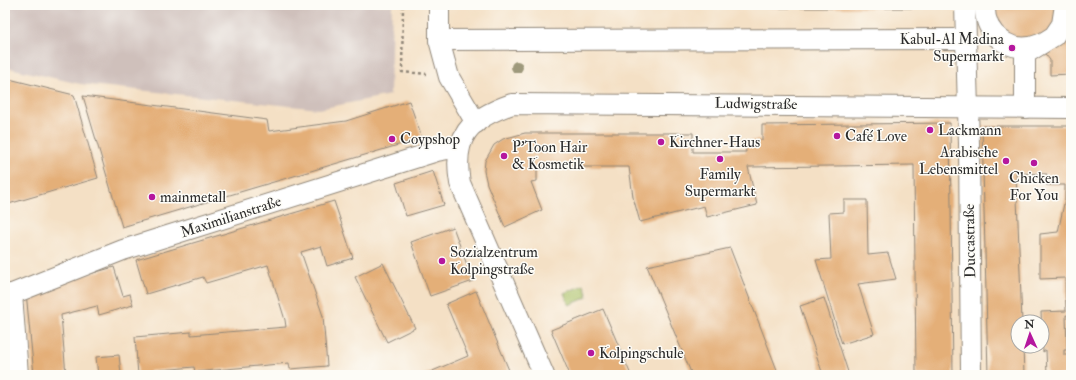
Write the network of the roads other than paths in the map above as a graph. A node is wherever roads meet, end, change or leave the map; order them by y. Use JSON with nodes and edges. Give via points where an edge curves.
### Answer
{"nodes":[{"id":1,"x":439,"y":5,"type":"edge"},
{"id":2,"x":965,"y":5,"type":"edge"},
{"id":3,"x":985,"y":5,"type":"edge"},
{"id":4,"x":1065,"y":9,"type":"edge"},
{"id":5,"x":1053,"y":35,"type":"dead end"},
{"id":6,"x":966,"y":39,"type":"junction"},
{"id":7,"x":439,"y":40,"type":"junction"},
{"id":8,"x":967,"y":107,"type":"junction"},
{"id":9,"x":1025,"y":108,"type":"junction"},
{"id":10,"x":1071,"y":108,"type":"edge"},
{"id":11,"x":476,"y":123,"type":"junction"},
{"id":12,"x":459,"y":147,"type":"junction"},
{"id":13,"x":8,"y":294,"type":"edge"},
{"id":14,"x":18,"y":375,"type":"edge"},
{"id":15,"x":544,"y":375,"type":"edge"},
{"id":16,"x":971,"y":375,"type":"edge"}],
"edges":[{"from":1,"to":7,"type":"street"},
{"from":2,"to":6,"type":"street","name":"Duccastraße"},
{"from":3,"to":5,"type":"street","via":[[990,28],[996,36],[1010,45],[1025,48],[1035,46]]},
{"from":4,"to":9,"type":"street","via":[[1062,24],[1054,36],[1025,54]]},
{"from":6,"to":7,"type":"street"},
{"from":6,"to":8,"type":"street","name":"Duccastraße"},
{"from":7,"to":11,"type":"street","via":[[449,77]]},
{"from":8,"to":9,"type":"street","name":"Ludwigstraße"},
{"from":8,"to":11,"type":"street","name":"Ludwigstraße","via":[[512,104],[492,111]]},
{"from":8,"to":16,"type":"street","name":"Duccastraße"},
{"from":9,"to":10,"type":"street","name":"Ludwigstraße"},
{"from":11,"to":12,"type":"street","name":"Ludwigstraße","via":[[467,130]]},
{"from":12,"to":13,"type":"street","name":"Maximilianstraße","via":[[437,151],[123,250]]},
{"from":12,"to":15,"type":"street","via":[[457,166],[460,183]]},
{"from":13,"to":14,"type":"street"}]}
